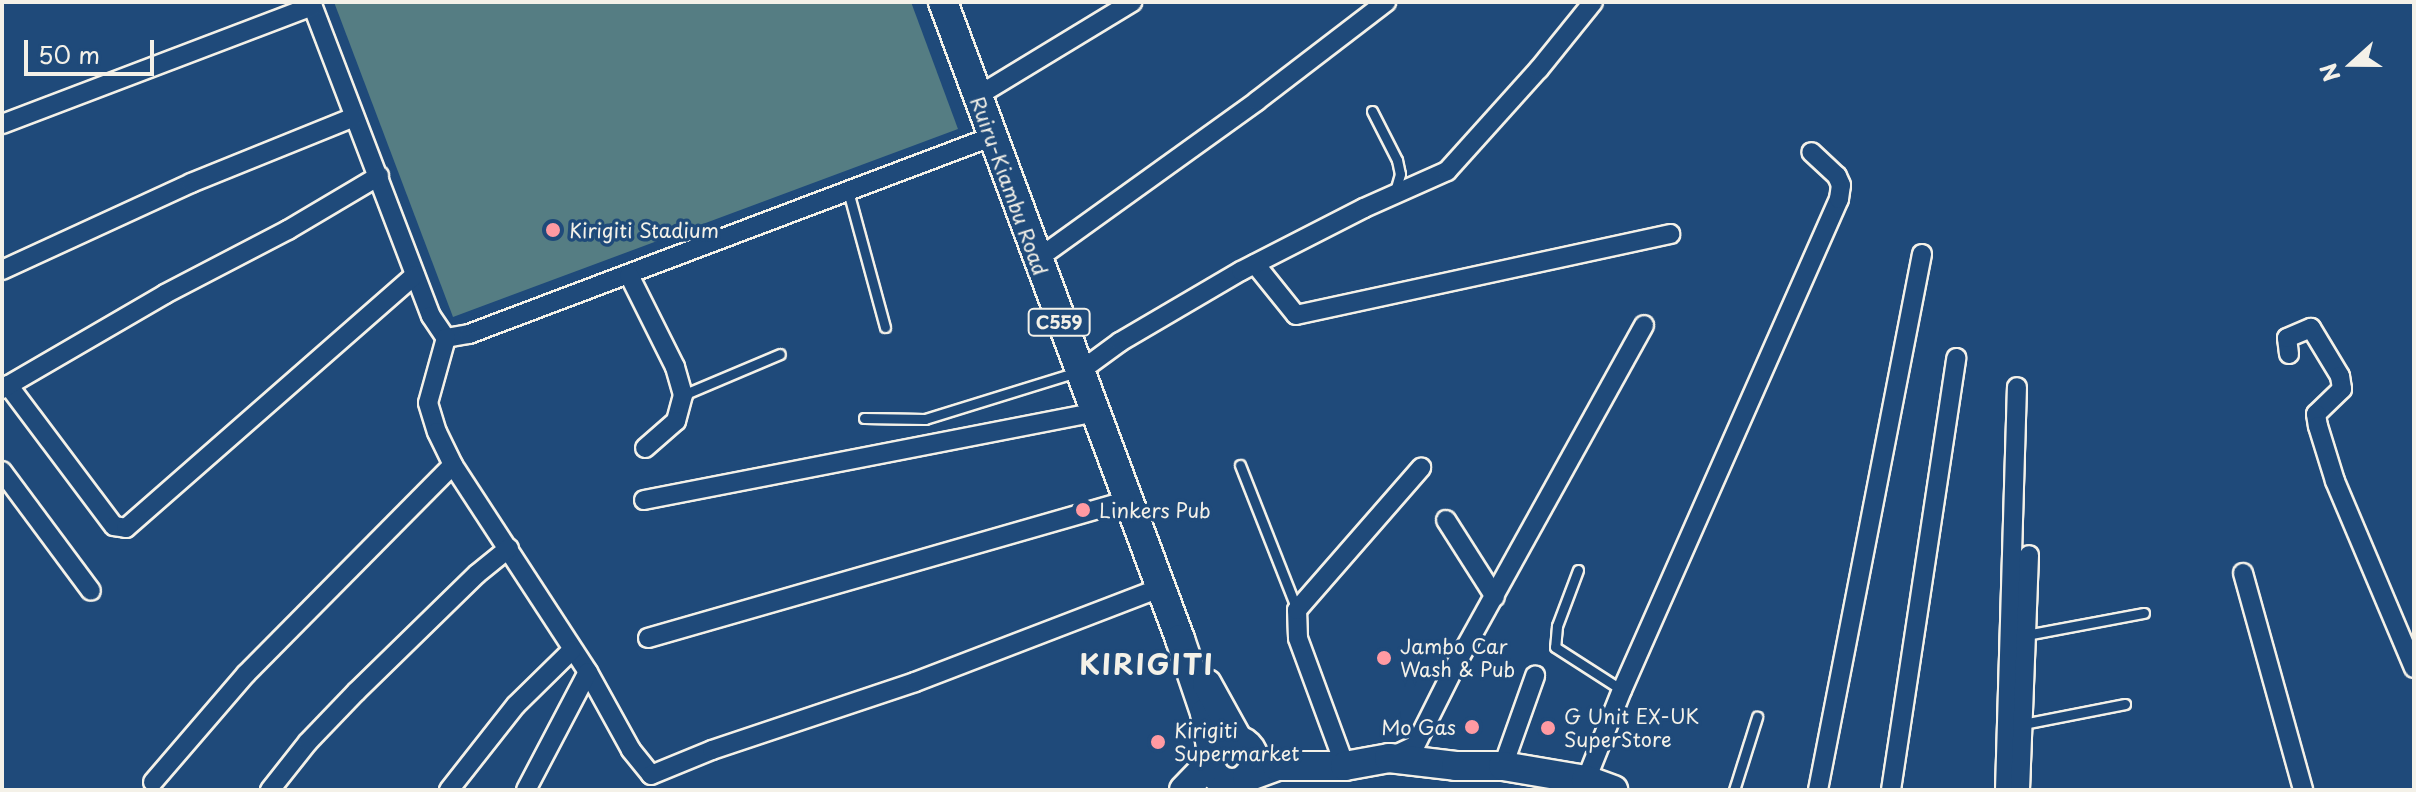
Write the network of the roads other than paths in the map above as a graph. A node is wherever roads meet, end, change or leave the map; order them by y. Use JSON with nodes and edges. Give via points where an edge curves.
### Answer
{"nodes":[{"id":1,"x":943,"y":2,"type":"edge"},
{"id":2,"x":1132,"y":2,"type":"edge"},
{"id":3,"x":1386,"y":2,"type":"edge"},
{"id":4,"x":1593,"y":2,"type":"edge"},
{"id":5,"x":312,"y":4,"type":"edge"},
{"id":6,"x":976,"y":97,"type":"junction"},
{"id":7,"x":1372,"y":111,"type":"dead end"},
{"id":8,"x":354,"y":117,"type":"junction"},
{"id":9,"x":2,"y":124,"type":"edge"},
{"id":10,"x":991,"y":137,"type":"junction"},
{"id":11,"x":1811,"y":152,"type":"dead end"},
{"id":12,"x":379,"y":176,"type":"junction"},
{"id":13,"x":848,"y":191,"type":"junction"},
{"id":14,"x":1394,"y":195,"type":"junction"},
{"id":15,"x":1670,"y":234,"type":"dead end"},
{"id":16,"x":1922,"y":254,"type":"dead end"},
{"id":17,"x":1036,"y":260,"type":"junction"},
{"id":18,"x":1255,"y":264,"type":"junction"},
{"id":19,"x":2,"y":270,"type":"edge"},
{"id":20,"x":415,"y":275,"type":"junction"},
{"id":21,"x":629,"y":275,"type":"junction"},
{"id":22,"x":1644,"y":325,"type":"dead end"},
{"id":23,"x":885,"y":327,"type":"dead end"},
{"id":24,"x":446,"y":338,"type":"junction"},
{"id":25,"x":780,"y":354,"type":"dead end"},
{"id":26,"x":2289,"y":354,"type":"dead end"},
{"id":27,"x":1956,"y":358,"type":"dead end"},
{"id":28,"x":1079,"y":372,"type":"junction"},
{"id":29,"x":5,"y":387,"type":"edge"},
{"id":30,"x":2017,"y":387,"type":"dead end"},
{"id":31,"x":683,"y":395,"type":"junction"},
{"id":32,"x":1095,"y":412,"type":"junction"},
{"id":33,"x":864,"y":418,"type":"dead end"},
{"id":34,"x":645,"y":448,"type":"dead end"},
{"id":35,"x":453,"y":465,"type":"junction"},
{"id":36,"x":1240,"y":465,"type":"dead end"},
{"id":37,"x":1421,"y":468,"type":"dead end"},
{"id":38,"x":2,"y":471,"type":"edge"},
{"id":39,"x":644,"y":500,"type":"dead end"},
{"id":40,"x":1127,"y":501,"type":"junction"},
{"id":41,"x":1446,"y":520,"type":"dead end"},
{"id":42,"x":509,"y":548,"type":"junction"},
{"id":43,"x":2029,"y":555,"type":"dead end"},
{"id":44,"x":1578,"y":570,"type":"dead end"},
{"id":45,"x":2243,"y":573,"type":"dead end"},
{"id":46,"x":1160,"y":588,"type":"junction"},
{"id":47,"x":91,"y":591,"type":"dead end"},
{"id":48,"x":1495,"y":597,"type":"junction"},
{"id":49,"x":1297,"y":610,"type":"junction"},
{"id":50,"x":2144,"y":613,"type":"dead end"},
{"id":51,"x":2026,"y":635,"type":"junction"},
{"id":52,"x":648,"y":638,"type":"dead end"},
{"id":53,"x":1180,"y":639,"type":"junction"},
{"id":54,"x":572,"y":650,"type":"junction"},
{"id":55,"x":2414,"y":668,"type":"edge"},
{"id":56,"x":588,"y":672,"type":"junction"},
{"id":57,"x":1535,"y":676,"type":"dead end"},
{"id":58,"x":1622,"y":690,"type":"junction"},
{"id":59,"x":2125,"y":704,"type":"dead end"},
{"id":60,"x":1757,"y":717,"type":"dead end"},
{"id":61,"x":2023,"y":724,"type":"junction"},
{"id":62,"x":1243,"y":742,"type":"junction"},
{"id":63,"x":1389,"y":758,"type":"junction"},
{"id":64,"x":1338,"y":766,"type":"junction"},
{"id":65,"x":1503,"y":766,"type":"junction"},
{"id":66,"x":1223,"y":777,"type":"edge"},
{"id":67,"x":1586,"y":780,"type":"junction"},
{"id":68,"x":153,"y":782,"type":"dead end"},
{"id":69,"x":653,"y":782,"type":"edge"},
{"id":70,"x":270,"y":790,"type":"edge"},
{"id":71,"x":449,"y":790,"type":"edge"},
{"id":72,"x":526,"y":790,"type":"edge"},
{"id":73,"x":1184,"y":790,"type":"edge"},
{"id":74,"x":1613,"y":790,"type":"edge"},
{"id":75,"x":1734,"y":790,"type":"edge"},
{"id":76,"x":1818,"y":790,"type":"edge"},
{"id":77,"x":1891,"y":790,"type":"edge"},
{"id":78,"x":2005,"y":790,"type":"edge"},
{"id":79,"x":2020,"y":790,"type":"edge"},
{"id":80,"x":2303,"y":790,"type":"edge"}],
"edges":[{"from":1,"to":6,"type":"main road","name":"Ruiru-Kiambu Road","number":"C559"},
{"from":2,"to":6,"type":"street"},
{"from":3,"to":17,"type":"street"},
{"from":4,"to":14,"type":"street","via":[[1447,171]]},
{"from":5,"to":8,"type":"street"},
{"from":5,"to":9,"type":"street"},
{"from":6,"to":10,"type":"main road","name":"Ruiru-Kiambu Road","number":"C559"},
{"from":7,"to":14,"type":"lane","via":[[1397,160],[1400,174]]},
{"from":8,"to":12,"type":"street"},
{"from":8,"to":19,"type":"street","via":[[191,183]]},
{"from":10,"to":13,"type":"street"},
{"from":10,"to":17,"type":"main road","name":"Ruiru-Kiambu Road","number":"C559"},
{"from":11,"to":58,"type":"street","via":[[1837,176],[1839,199]]},
{"from":12,"to":20,"type":"street"},
{"from":12,"to":29,"type":"street"},
{"from":13,"to":21,"type":"street"},
{"from":13,"to":23,"type":"lane"},
{"from":14,"to":18,"type":"street"},
{"from":15,"to":18,"type":"street","via":[[1296,315]]},
{"from":16,"to":76,"type":"street"},
{"from":17,"to":28,"type":"main road","name":"Ruiru-Kiambu Road","number":"C559"},
{"from":18,"to":28,"type":"street","via":[[1120,342]]},
{"from":20,"to":24,"type":"street"},
{"from":20,"to":29,"type":"street","via":[[126,528],[114,526]]},
{"from":21,"to":24,"type":"street"},
{"from":21,"to":31,"type":"street","via":[[675,367]]},
{"from":22,"to":48,"type":"street"},
{"from":24,"to":35,"type":"street","via":[[428,403]]},
{"from":25,"to":31,"type":"lane"},
{"from":26,"to":55,"type":"street","via":[[2287,338],[2311,328],[2340,376],[2342,389],[2316,414],[2318,426],[2335,481]]},
{"from":27,"to":77,"type":"street"},
{"from":28,"to":32,"type":"main road","name":"Ruiru-Kiambu Road","number":"C559"},
{"from":28,"to":33,"type":"lane","via":[[925,419]]},
{"from":30,"to":78,"type":"street"},
{"from":31,"to":34,"type":"street","via":[[676,421]]},
{"from":32,"to":39,"type":"street"},
{"from":32,"to":40,"type":"main road","name":"Ruiru-Kiambu Road","number":"C559"},
{"from":35,"to":42,"type":"street"},
{"from":35,"to":68,"type":"street","via":[[246,674]]},
{"from":36,"to":49,"type":"lane"},
{"from":37,"to":49,"type":"street"},
{"from":38,"to":47,"type":"street"},
{"from":40,"to":46,"type":"main road","name":"Ruiru-Kiambu Road","number":"C559"},
{"from":40,"to":52,"type":"street"},
{"from":41,"to":48,"type":"street"},
{"from":42,"to":54,"type":"street"},
{"from":42,"to":70,"type":"street","via":[[356,692]]},
{"from":43,"to":51,"type":"street"},
{"from":44,"to":58,"type":"lane","via":[[1557,626],[1555,647]]},
{"from":45,"to":80,"type":"street"},
{"from":46,"to":53,"type":"main road","name":"Ruiru-Kiambu Road","number":"C559"},
{"from":46,"to":69,"type":"street","via":[[915,682],[712,750]]},
{"from":48,"to":63,"type":"street","via":[[1415,746]]},
{"from":49,"to":64,"type":"street","via":[[1298,638]]},
{"from":50,"to":51,"type":"lane"},
{"from":51,"to":61,"type":"street"},
{"from":53,"to":62,"type":"main road","number":"C559"},
{"from":53,"to":66,"type":"main road","number":"C559"},
{"from":54,"to":56,"type":"street"},
{"from":54,"to":71,"type":"street","via":[[516,705]]},
{"from":56,"to":69,"type":"street"},
{"from":56,"to":72,"type":"street"},
{"from":57,"to":65,"type":"street"},
{"from":58,"to":67,"type":"street"},
{"from":59,"to":61,"type":"lane"},
{"from":60,"to":75,"type":"lane"},
{"from":61,"to":79,"type":"street"},
{"from":62,"to":64,"type":"main road"},
{"from":62,"to":66,"type":"main road","via":[[1223,741]]},
{"from":62,"to":66,"type":"main road","via":[[1254,761]]},
{"from":63,"to":64,"type":"main road"},
{"from":63,"to":65,"type":"main road"},
{"from":64,"to":66,"type":"main road","via":[[1277,766]]},
{"from":65,"to":67,"type":"main road"},
{"from":66,"to":73,"type":"main road"},
{"from":67,"to":74,"type":"main road"}]}
